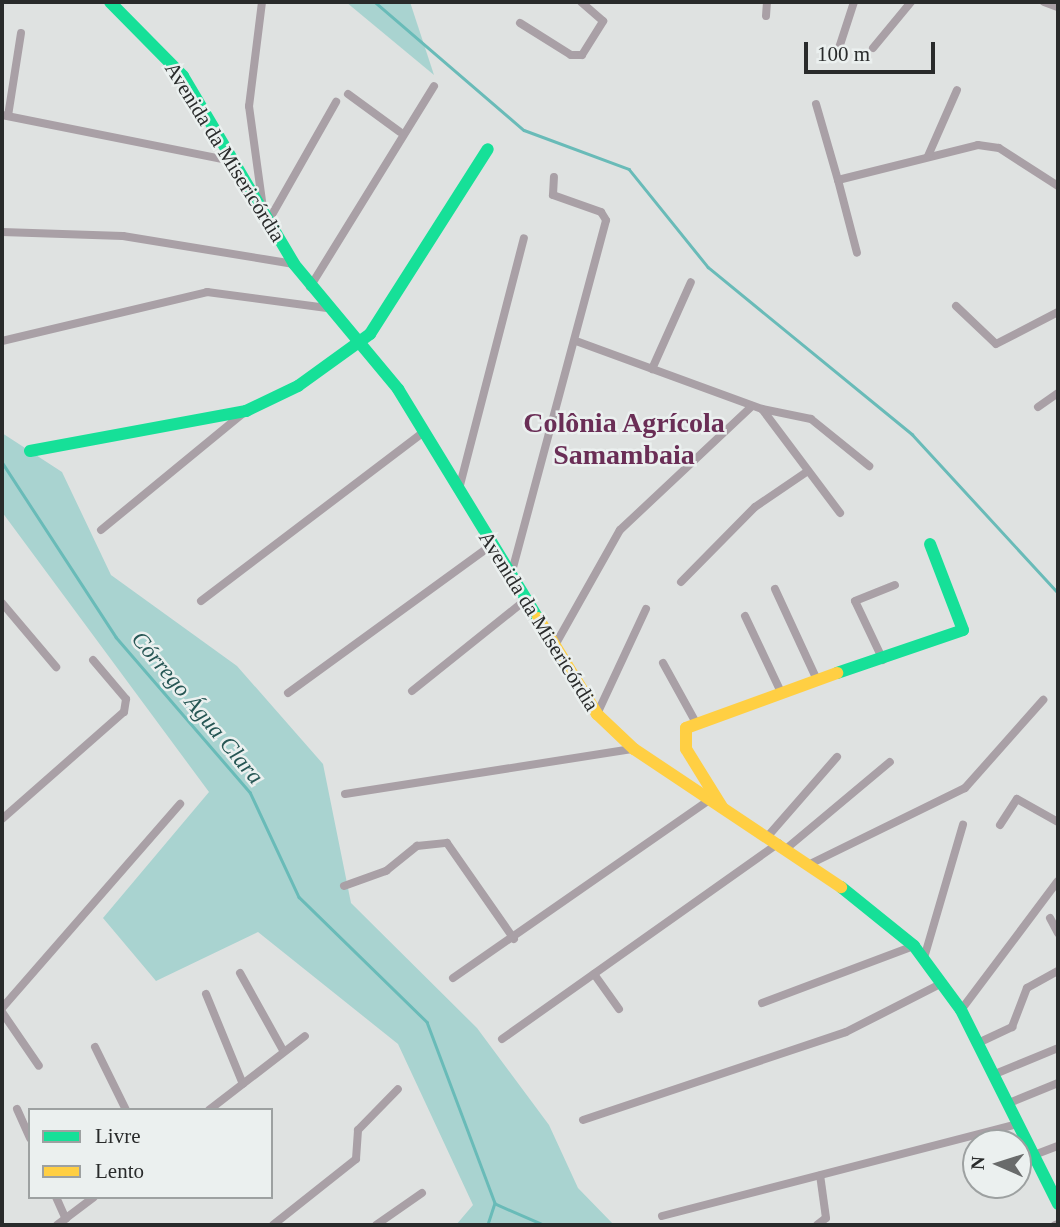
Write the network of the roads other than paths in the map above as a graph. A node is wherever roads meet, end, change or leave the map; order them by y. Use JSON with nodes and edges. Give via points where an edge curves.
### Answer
{"nodes":[{"id":1,"x":110,"y":2,"type":"edge"},
{"id":2,"x":262,"y":2,"type":"edge"},
{"id":3,"x":581,"y":2,"type":"edge"},
{"id":4,"x":767,"y":2,"type":"edge"},
{"id":5,"x":854,"y":2,"type":"edge"},
{"id":6,"x":911,"y":2,"type":"edge"},
{"id":7,"x":1044,"y":2,"type":"edge"},
{"id":8,"x":1058,"y":8,"type":"edge"},
{"id":9,"x":766,"y":16,"type":"dead end"},
{"id":10,"x":520,"y":23,"type":"dead end"},
{"id":11,"x":21,"y":33,"type":"dead end"},
{"id":12,"x":873,"y":48,"type":"dead end"},
{"id":13,"x":838,"y":51,"type":"dead end"},
{"id":14,"x":433,"y":86,"type":"dead end"},
{"id":15,"x":957,"y":90,"type":"dead end"},
{"id":16,"x":348,"y":94,"type":"dead end"},
{"id":17,"x":337,"y":102,"type":"dead end"},
{"id":18,"x":816,"y":104,"type":"dead end"},
{"id":19,"x":5,"y":115,"type":"edge"},
{"id":20,"x":400,"y":132,"type":"junction"},
{"id":21,"x":488,"y":149,"type":"dead end"},
{"id":22,"x":928,"y":156,"type":"junction"},
{"id":23,"x":228,"y":160,"type":"junction"},
{"id":24,"x":554,"y":177,"type":"dead end"},
{"id":25,"x":836,"y":179,"type":"junction"},
{"id":26,"x":1058,"y":186,"type":"edge"},
{"id":27,"x":267,"y":215,"type":"junction"},
{"id":28,"x":2,"y":232,"type":"edge"},
{"id":29,"x":524,"y":238,"type":"dead end"},
{"id":30,"x":857,"y":253,"type":"dead end"},
{"id":31,"x":294,"y":264,"type":"junction"},
{"id":32,"x":691,"y":282,"type":"dead end"},
{"id":33,"x":310,"y":287,"type":"junction"},
{"id":34,"x":956,"y":306,"type":"dead end"},
{"id":35,"x":327,"y":308,"type":"junction"},
{"id":36,"x":1058,"y":312,"type":"edge"},
{"id":37,"x":2,"y":341,"type":"edge"},
{"id":38,"x":361,"y":341,"type":"junction"},
{"id":39,"x":576,"y":341,"type":"junction"},
{"id":40,"x":652,"y":369,"type":"junction"},
{"id":41,"x":1058,"y":393,"type":"edge"},
{"id":42,"x":752,"y":406,"type":"junction"},
{"id":43,"x":1038,"y":407,"type":"dead end"},
{"id":44,"x":762,"y":410,"type":"junction"},
{"id":45,"x":246,"y":411,"type":"junction"},
{"id":46,"x":424,"y":432,"type":"junction"},
{"id":47,"x":30,"y":451,"type":"dead end"},
{"id":48,"x":869,"y":467,"type":"dead end"},
{"id":49,"x":808,"y":471,"type":"junction"},
{"id":50,"x":459,"y":490,"type":"junction"},
{"id":51,"x":840,"y":513,"type":"dead end"},
{"id":52,"x":101,"y":530,"type":"dead end"},
{"id":53,"x":930,"y":544,"type":"dead end"},
{"id":54,"x":490,"y":546,"type":"junction"},
{"id":55,"x":511,"y":578,"type":"junction"},
{"id":56,"x":681,"y":582,"type":"dead end"},
{"id":57,"x":895,"y":585,"type":"dead end"},
{"id":58,"x":775,"y":589,"type":"dead end"},
{"id":59,"x":201,"y":601,"type":"dead end"},
{"id":60,"x":523,"y":602,"type":"junction"},
{"id":61,"x":2,"y":603,"type":"edge"},
{"id":62,"x":646,"y":610,"type":"dead end"},
{"id":63,"x":745,"y":616,"type":"dead end"},
{"id":64,"x":554,"y":647,"type":"junction"},
{"id":65,"x":93,"y":660,"type":"dead end"},
{"id":66,"x":883,"y":660,"type":"junction"},
{"id":67,"x":663,"y":663,"type":"dead end"},
{"id":68,"x":57,"y":667,"type":"dead end"},
{"id":69,"x":817,"y":680,"type":"junction"},
{"id":70,"x":412,"y":691,"type":"dead end"},
{"id":71,"x":780,"y":692,"type":"junction"},
{"id":72,"x":288,"y":693,"type":"dead end"},
{"id":73,"x":1043,"y":700,"type":"dead end"},
{"id":74,"x":597,"y":714,"type":"junction"},
{"id":75,"x":695,"y":721,"type":"junction"},
{"id":76,"x":635,"y":750,"type":"junction"},
{"id":77,"x":837,"y":757,"type":"dead end"},
{"id":78,"x":890,"y":762,"type":"dead end"},
{"id":79,"x":345,"y":794,"type":"dead end"},
{"id":80,"x":709,"y":800,"type":"junction"},
{"id":81,"x":180,"y":804,"type":"dead end"},
{"id":82,"x":724,"y":810,"type":"junction"},
{"id":83,"x":2,"y":819,"type":"edge"},
{"id":84,"x":1058,"y":822,"type":"edge"},
{"id":85,"x":963,"y":825,"type":"dead end"},
{"id":86,"x":1000,"y":825,"type":"dead end"},
{"id":87,"x":778,"y":842,"type":"junction"},
{"id":88,"x":812,"y":863,"type":"junction"},
{"id":89,"x":1058,"y":881,"type":"edge"},
{"id":90,"x":344,"y":886,"type":"dead end"},
{"id":91,"x":1050,"y":918,"type":"dead end"},
{"id":92,"x":1058,"y":933,"type":"edge"},
{"id":93,"x":514,"y":939,"type":"junction"},
{"id":94,"x":914,"y":946,"type":"junction"},
{"id":95,"x":924,"y":958,"type":"junction"},
{"id":96,"x":1058,"y":971,"type":"edge"},
{"id":97,"x":240,"y":973,"type":"dead end"},
{"id":98,"x":594,"y":974,"type":"junction"},
{"id":99,"x":453,"y":978,"type":"dead end"},
{"id":100,"x":942,"y":983,"type":"junction"},
{"id":101,"x":206,"y":994,"type":"dead end"},
{"id":102,"x":762,"y":1003,"type":"dead end"},
{"id":103,"x":619,"y":1009,"type":"dead end"},
{"id":104,"x":2,"y":1010,"type":"edge"},
{"id":105,"x":961,"y":1010,"type":"junction"},
{"id":106,"x":306,"y":1037,"type":"dead end"},
{"id":107,"x":502,"y":1039,"type":"dead end"},
{"id":108,"x":978,"y":1043,"type":"junction"},
{"id":109,"x":95,"y":1047,"type":"dead end"},
{"id":110,"x":1058,"y":1048,"type":"edge"},
{"id":111,"x":284,"y":1052,"type":"junction"},
{"id":112,"x":39,"y":1066,"type":"dead end"},
{"id":113,"x":995,"y":1074,"type":"junction"},
{"id":114,"x":1058,"y":1083,"type":"edge"},
{"id":115,"x":243,"y":1084,"type":"junction"},
{"id":116,"x":398,"y":1088,"type":"dead end"},
{"id":117,"x":1009,"y":1103,"type":"junction"},
{"id":118,"x":125,"y":1108,"type":"edge"},
{"id":119,"x":212,"y":1108,"type":"edge"},
{"id":120,"x":17,"y":1109,"type":"dead end"},
{"id":121,"x":583,"y":1120,"type":"dead end"},
{"id":122,"x":1019,"y":1124,"type":"junction"},
{"id":123,"x":28,"y":1134,"type":"edge"},
{"id":124,"x":1058,"y":1146,"type":"edge"},
{"id":125,"x":1034,"y":1155,"type":"junction"},
{"id":126,"x":820,"y":1175,"type":"junction"},
{"id":127,"x":1055,"y":1189,"type":"edge"},
{"id":128,"x":422,"y":1193,"type":"dead end"},
{"id":129,"x":57,"y":1199,"type":"edge"},
{"id":130,"x":91,"y":1199,"type":"edge"},
{"id":131,"x":1058,"y":1204,"type":"edge"},
{"id":132,"x":662,"y":1216,"type":"dead end"},
{"id":133,"x":66,"y":1219,"type":"junction"},
{"id":134,"x":57,"y":1225,"type":"edge"},
{"id":135,"x":273,"y":1225,"type":"edge"},
{"id":136,"x":376,"y":1225,"type":"edge"},
{"id":137,"x":817,"y":1225,"type":"edge"}],
"edges":[{"from":1,"to":23,"type":"street","name":"Avenida da Misericórdia","via":[[183,76]]},
{"from":2,"to":27,"type":"street","via":[[249,106]]},
{"from":3,"to":10,"type":"street","via":[[603,20],[582,55],[571,55]]},
{"from":4,"to":9,"type":"street"},
{"from":5,"to":13,"type":"street"},
{"from":6,"to":12,"type":"street"},
{"from":7,"to":8,"type":"street"},
{"from":11,"to":19,"type":"street"},
{"from":14,"to":20,"type":"street"},
{"from":15,"to":22,"type":"street"},
{"from":16,"to":20,"type":"street"},
{"from":17,"to":27,"type":"street"},
{"from":18,"to":25,"type":"street"},
{"from":19,"to":23,"type":"street"},
{"from":20,"to":33,"type":"street"},
{"from":21,"to":38,"type":"street"},
{"from":22,"to":25,"type":"street"},
{"from":22,"to":26,"type":"street","via":[[988,145]]},
{"from":23,"to":27,"type":"street","name":"Avenida da Misericórdia"},
{"from":24,"to":39,"type":"street","via":[[553,195],[601,212],[606,220]]},
{"from":25,"to":30,"type":"street"},
{"from":27,"to":31,"type":"street","name":"Avenida da Misericórdia"},
{"from":28,"to":31,"type":"street","via":[[136,238]]},
{"from":29,"to":50,"type":"street"},
{"from":31,"to":33,"type":"street","name":"Avenida da Misericórdia"},
{"from":32,"to":40,"type":"street"},
{"from":33,"to":35,"type":"street","name":"Avenida da Misericórdia"},
{"from":34,"to":36,"type":"street","via":[[996,344]]},
{"from":35,"to":37,"type":"street","via":[[207,292]]},
{"from":35,"to":38,"type":"street","name":"Avenida da Misericórdia"},
{"from":38,"to":45,"type":"street","via":[[279,398]]},
{"from":38,"to":46,"type":"street","name":"Avenida da Misericórdia"},
{"from":39,"to":40,"type":"street"},
{"from":39,"to":55,"type":"street"},
{"from":40,"to":42,"type":"street"},
{"from":41,"to":43,"type":"street"},
{"from":42,"to":44,"type":"street"},
{"from":42,"to":64,"type":"street","via":[[620,530]]},
{"from":44,"to":48,"type":"street","via":[[811,419]]},
{"from":44,"to":49,"type":"street"},
{"from":45,"to":47,"type":"street"},
{"from":45,"to":52,"type":"street"},
{"from":46,"to":50,"type":"street","name":"Avenida da Misericórdia"},
{"from":46,"to":59,"type":"street"},
{"from":49,"to":51,"type":"street"},
{"from":49,"to":56,"type":"street","via":[[755,507]]},
{"from":50,"to":54,"type":"street","name":"Avenida da Misericórdia"},
{"from":53,"to":66,"type":"street","via":[[963,630]]},
{"from":54,"to":55,"type":"street","name":"Avenida da Misericórdia"},
{"from":54,"to":72,"type":"street"},
{"from":55,"to":60,"type":"street","name":"Avenida da Misericórdia"},
{"from":57,"to":66,"type":"street","via":[[855,601]]},
{"from":58,"to":69,"type":"street"},
{"from":60,"to":64,"type":"street","name":"Avenida da Misericórdia"},
{"from":60,"to":70,"type":"street"},
{"from":61,"to":68,"type":"street"},
{"from":62,"to":74,"type":"street"},
{"from":63,"to":71,"type":"street"},
{"from":64,"to":74,"type":"street","name":"Avenida da Misericórdia"},
{"from":65,"to":83,"type":"street","via":[[126,699],[124,712]]},
{"from":66,"to":69,"type":"street"},
{"from":67,"to":75,"type":"street"},
{"from":69,"to":71,"type":"street"},
{"from":71,"to":75,"type":"street"},
{"from":73,"to":88,"type":"street","via":[[965,788]]},
{"from":74,"to":76,"type":"street","name":"Avenida da Misericórdia"},
{"from":75,"to":82,"type":"street","via":[[686,728],[686,749]]},
{"from":76,"to":79,"type":"street"},
{"from":76,"to":80,"type":"street","name":"Avenida da Misericórdia"},
{"from":77,"to":87,"type":"street"},
{"from":78,"to":87,"type":"street"},
{"from":80,"to":82,"type":"street","name":"Avenida da Misericórdia"},
{"from":80,"to":93,"type":"street"},
{"from":81,"to":104,"type":"street"},
{"from":82,"to":87,"type":"street","name":"Avenida da Misericórdia"},
{"from":84,"to":86,"type":"street","via":[[1017,799]]},
{"from":85,"to":95,"type":"street"},
{"from":87,"to":88,"type":"street","name":"Avenida da Misericórdia"},
{"from":87,"to":98,"type":"street"},
{"from":88,"to":94,"type":"street","name":"Avenida da Misericórdia"},
{"from":89,"to":105,"type":"street"},
{"from":90,"to":93,"type":"street","via":[[386,871],[417,846],[447,843]]},
{"from":91,"to":92,"type":"street"},
{"from":93,"to":99,"type":"street"},
{"from":94,"to":95,"type":"street","name":"Avenida da Misericórdia"},
{"from":94,"to":102,"type":"street"},
{"from":95,"to":100,"type":"street","name":"Avenida da Misericórdia"},
{"from":96,"to":108,"type":"street","via":[[1027,988],[1012,1027]]},
{"from":97,"to":111,"type":"street"},
{"from":98,"to":103,"type":"street"},
{"from":98,"to":107,"type":"street"},
{"from":100,"to":105,"type":"street","name":"Avenida da Misericórdia"},
{"from":100,"to":121,"type":"street","via":[[846,1032]]},
{"from":101,"to":115,"type":"street"},
{"from":104,"to":112,"type":"street"},
{"from":105,"to":108,"type":"street","name":"Avenida da Misericórdia"},
{"from":106,"to":111,"type":"street"},
{"from":108,"to":113,"type":"street","name":"Avenida da Misericórdia"},
{"from":109,"to":118,"type":"street"},
{"from":110,"to":113,"type":"street"},
{"from":111,"to":115,"type":"street"},
{"from":113,"to":117,"type":"street","name":"Avenida da Misericórdia"},
{"from":114,"to":117,"type":"street"},
{"from":115,"to":119,"type":"street"},
{"from":116,"to":135,"type":"street","via":[[358,1130],[356,1159]]},
{"from":117,"to":122,"type":"street","name":"Avenida da Misericórdia"},
{"from":120,"to":123,"type":"street"},
{"from":122,"to":125,"type":"street","name":"Avenida da Misericórdia"},
{"from":122,"to":126,"type":"street"},
{"from":124,"to":125,"type":"street"},
{"from":125,"to":127,"type":"street","name":"Avenida da Misericórdia"},
{"from":126,"to":132,"type":"street"},
{"from":126,"to":137,"type":"street","via":[[826,1218]]},
{"from":127,"to":131,"type":"street","name":"Avenida da Misericórdia"},
{"from":128,"to":136,"type":"street"},
{"from":129,"to":133,"type":"street"},
{"from":130,"to":133,"type":"street"},
{"from":133,"to":134,"type":"street"}]}
